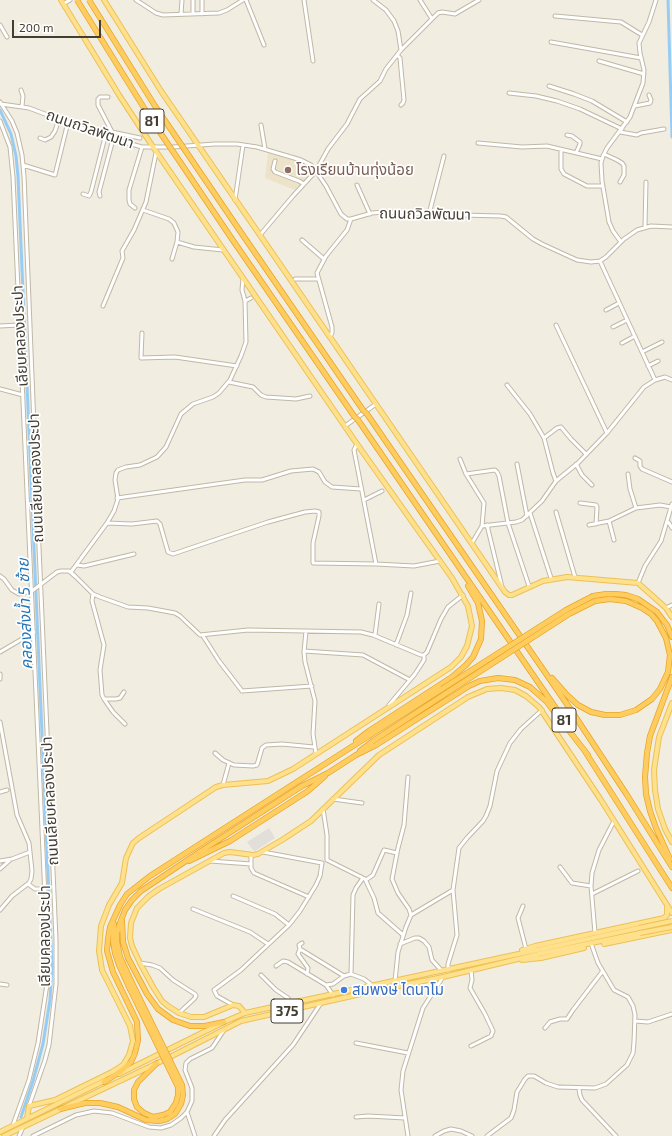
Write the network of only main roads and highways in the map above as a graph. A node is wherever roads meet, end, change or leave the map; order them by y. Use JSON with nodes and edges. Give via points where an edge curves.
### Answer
{"nodes":[{"id":1,"x":77,"y":0,"type":"edge"},
{"id":2,"x":89,"y":0,"type":"edge"},
{"id":3,"x":104,"y":0,"type":"edge"},
{"id":4,"x":62,"y":2,"type":"edge"},
{"id":5,"x":451,"y":556,"type":"junction"},
{"id":6,"x":672,"y":617,"type":"edge"},
{"id":7,"x":672,"y":637,"type":"edge"},
{"id":8,"x":534,"y":657,"type":"junction"},
{"id":9,"x":672,"y":677,"type":"edge"},
{"id":10,"x":672,"y":703,"type":"edge"},
{"id":11,"x":351,"y":746,"type":"junction"},
{"id":12,"x":356,"y":755,"type":"junction"},
{"id":13,"x":588,"y":755,"type":"junction"},
{"id":14,"x":328,"y":773,"type":"junction"},
{"id":15,"x":672,"y":842,"type":"edge"},
{"id":16,"x":672,"y":862,"type":"edge"},
{"id":17,"x":182,"y":864,"type":"junction"},
{"id":18,"x":672,"y":867,"type":"edge"},
{"id":19,"x":672,"y":888,"type":"edge"},
{"id":20,"x":667,"y":905,"type":"junction"},
{"id":21,"x":672,"y":913,"type":"edge"},
{"id":22,"x":116,"y":914,"type":"junction"},
{"id":23,"x":123,"y":915,"type":"junction"},
{"id":24,"x":664,"y":918,"type":"junction"},
{"id":25,"x":672,"y":921,"type":"edge"},
{"id":26,"x":672,"y":926,"type":"edge"},
{"id":27,"x":672,"y":930,"type":"edge"},
{"id":28,"x":664,"y":932,"type":"junction"},
{"id":29,"x":514,"y":954,"type":"junction"},
{"id":30,"x":512,"y":961,"type":"junction"},
{"id":31,"x":476,"y":963,"type":"junction"},
{"id":32,"x":478,"y":969,"type":"junction"},
{"id":33,"x":132,"y":988,"type":"junction"},
{"id":34,"x":245,"y":1013,"type":"junction"},
{"id":35,"x":224,"y":1022,"type":"junction"},
{"id":36,"x":157,"y":1063,"type":"junction"},
{"id":37,"x":104,"y":1082,"type":"junction"},
{"id":38,"x":60,"y":1109,"type":"junction"},
{"id":39,"x":165,"y":1117,"type":"junction"},
{"id":40,"x":27,"y":1118,"type":"junction"},
{"id":41,"x":0,"y":1132,"type":"edge"},
{"id":42,"x":4,"y":1136,"type":"edge"}],
"edges":[{"from":1,"to":5,"type":"highway","number":"81","bridge":true,"via":[[145,110]]},
{"from":2,"to":8,"type":"highway","number":"81","bridge":true,"via":[[155,106],[240,232]]},
{"from":3,"to":6,"type":"main road","via":[[161,91],[503,589],[509,595],[551,578],[575,577],[638,583],[666,608]]},
{"from":4,"to":40,"type":"main road","name":"ถนนเลียบคลองประปา","via":[[156,153],[463,595],[472,626],[464,652],[451,666],[316,754],[274,779],[223,785],[208,792],[138,838],[126,858],[122,883],[109,905],[99,936],[102,970],[132,1031],[132,1046],[126,1062],[120,1068],[55,1100],[29,1106]]},
{"from":5,"to":11,"type":"highway","via":[[475,597],[481,615],[482,633],[476,652],[457,673],[369,731]]},
{"from":5,"to":13,"type":"highway","number":"81"},
{"from":7,"to":11,"type":"highway","bridge":true,"via":[[667,624],[656,612],[638,600],[615,594],[593,596],[566,610]]},
{"from":8,"to":12,"type":"highway","bridge":true,"via":[[578,705],[591,712],[620,715],[636,710],[652,699],[663,684],[668,672],[669,647],[663,630],[650,614],[634,604],[618,599],[595,601],[569,614],[373,741]]},
{"from":8,"to":18,"type":"highway","number":"81","via":[[616,778]]},
{"from":9,"to":16,"type":"highway","via":[[650,736],[645,777],[646,794],[653,820]]},
{"from":10,"to":15,"type":"main road","via":[[657,744],[654,777],[658,809]]},
{"from":11,"to":22,"type":"highway","via":[[150,876],[127,894]]},
{"from":12,"to":13,"type":"highway","via":[[469,686],[498,678],[520,682],[536,691]]},
{"from":12,"to":14,"type":"highway"},
{"from":13,"to":19,"type":"highway","number":"81"},
{"from":14,"to":17,"type":"highway","via":[[302,786]]},
{"from":14,"to":17,"type":"highway","via":[[308,790],[230,841]]},
{"from":17,"to":23,"type":"highway","via":[[141,891]]},
{"from":20,"to":21,"type":"main road"},
{"from":20,"to":24,"type":"main road","via":[[667,915]]},
{"from":20,"to":34,"type":"main road","via":[[542,710],[529,698],[511,689],[494,688],[478,692],[376,757],[301,828],[258,854],[224,853],[159,889],[137,908],[131,923],[132,946],[162,1001],[179,1013],[191,1017],[204,1017],[233,1005],[239,1006]]},
{"from":22,"to":33,"type":"highway","via":[[113,929],[114,947],[119,965]]},
{"from":22,"to":37,"type":"highway","via":[[108,935],[109,960],[135,1016],[138,1040],[131,1062]]},
{"from":23,"to":33,"type":"highway","via":[[117,933],[118,947]]},
{"from":23,"to":35,"type":"highway","via":[[122,933],[126,954],[158,1009],[173,1020],[190,1026]]},
{"from":24,"to":28,"type":"main road","via":[[667,924]]},
{"from":24,"to":29,"type":"main road","number":"375","via":[[535,946]]},
{"from":25,"to":29,"type":"main road","number":"375","bridge":true},
{"from":26,"to":30,"type":"main road","number":"375","bridge":true},
{"from":27,"to":28,"type":"main road"},
{"from":28,"to":30,"type":"main road","number":"375","via":[[541,958]]},
{"from":29,"to":31,"type":"main road","number":"375"},
{"from":30,"to":32,"type":"main road","number":"375"},
{"from":31,"to":32,"type":"main road"},
{"from":31,"to":34,"type":"main road","number":"375"},
{"from":32,"to":36,"type":"main road","number":"375","via":[[244,1020]]},
{"from":33,"to":39,"type":"highway","bridge":true,"via":[[182,1085],[181,1104],[175,1114]]},
{"from":34,"to":35,"type":"main road","number":"375"},
{"from":35,"to":37,"type":"main road","number":"375"},
{"from":36,"to":38,"type":"main road","number":"375"},
{"from":36,"to":39,"type":"highway","via":[[138,1082],[134,1098],[137,1107],[144,1113],[153,1117]]},
{"from":37,"to":40,"type":"main road","number":"375"},
{"from":38,"to":39,"type":"highway","via":[[100,1103],[118,1107],[146,1120],[159,1121]]},
{"from":38,"to":42,"type":"main road","number":"375"},
{"from":40,"to":41,"type":"main road","number":"375"}]}
